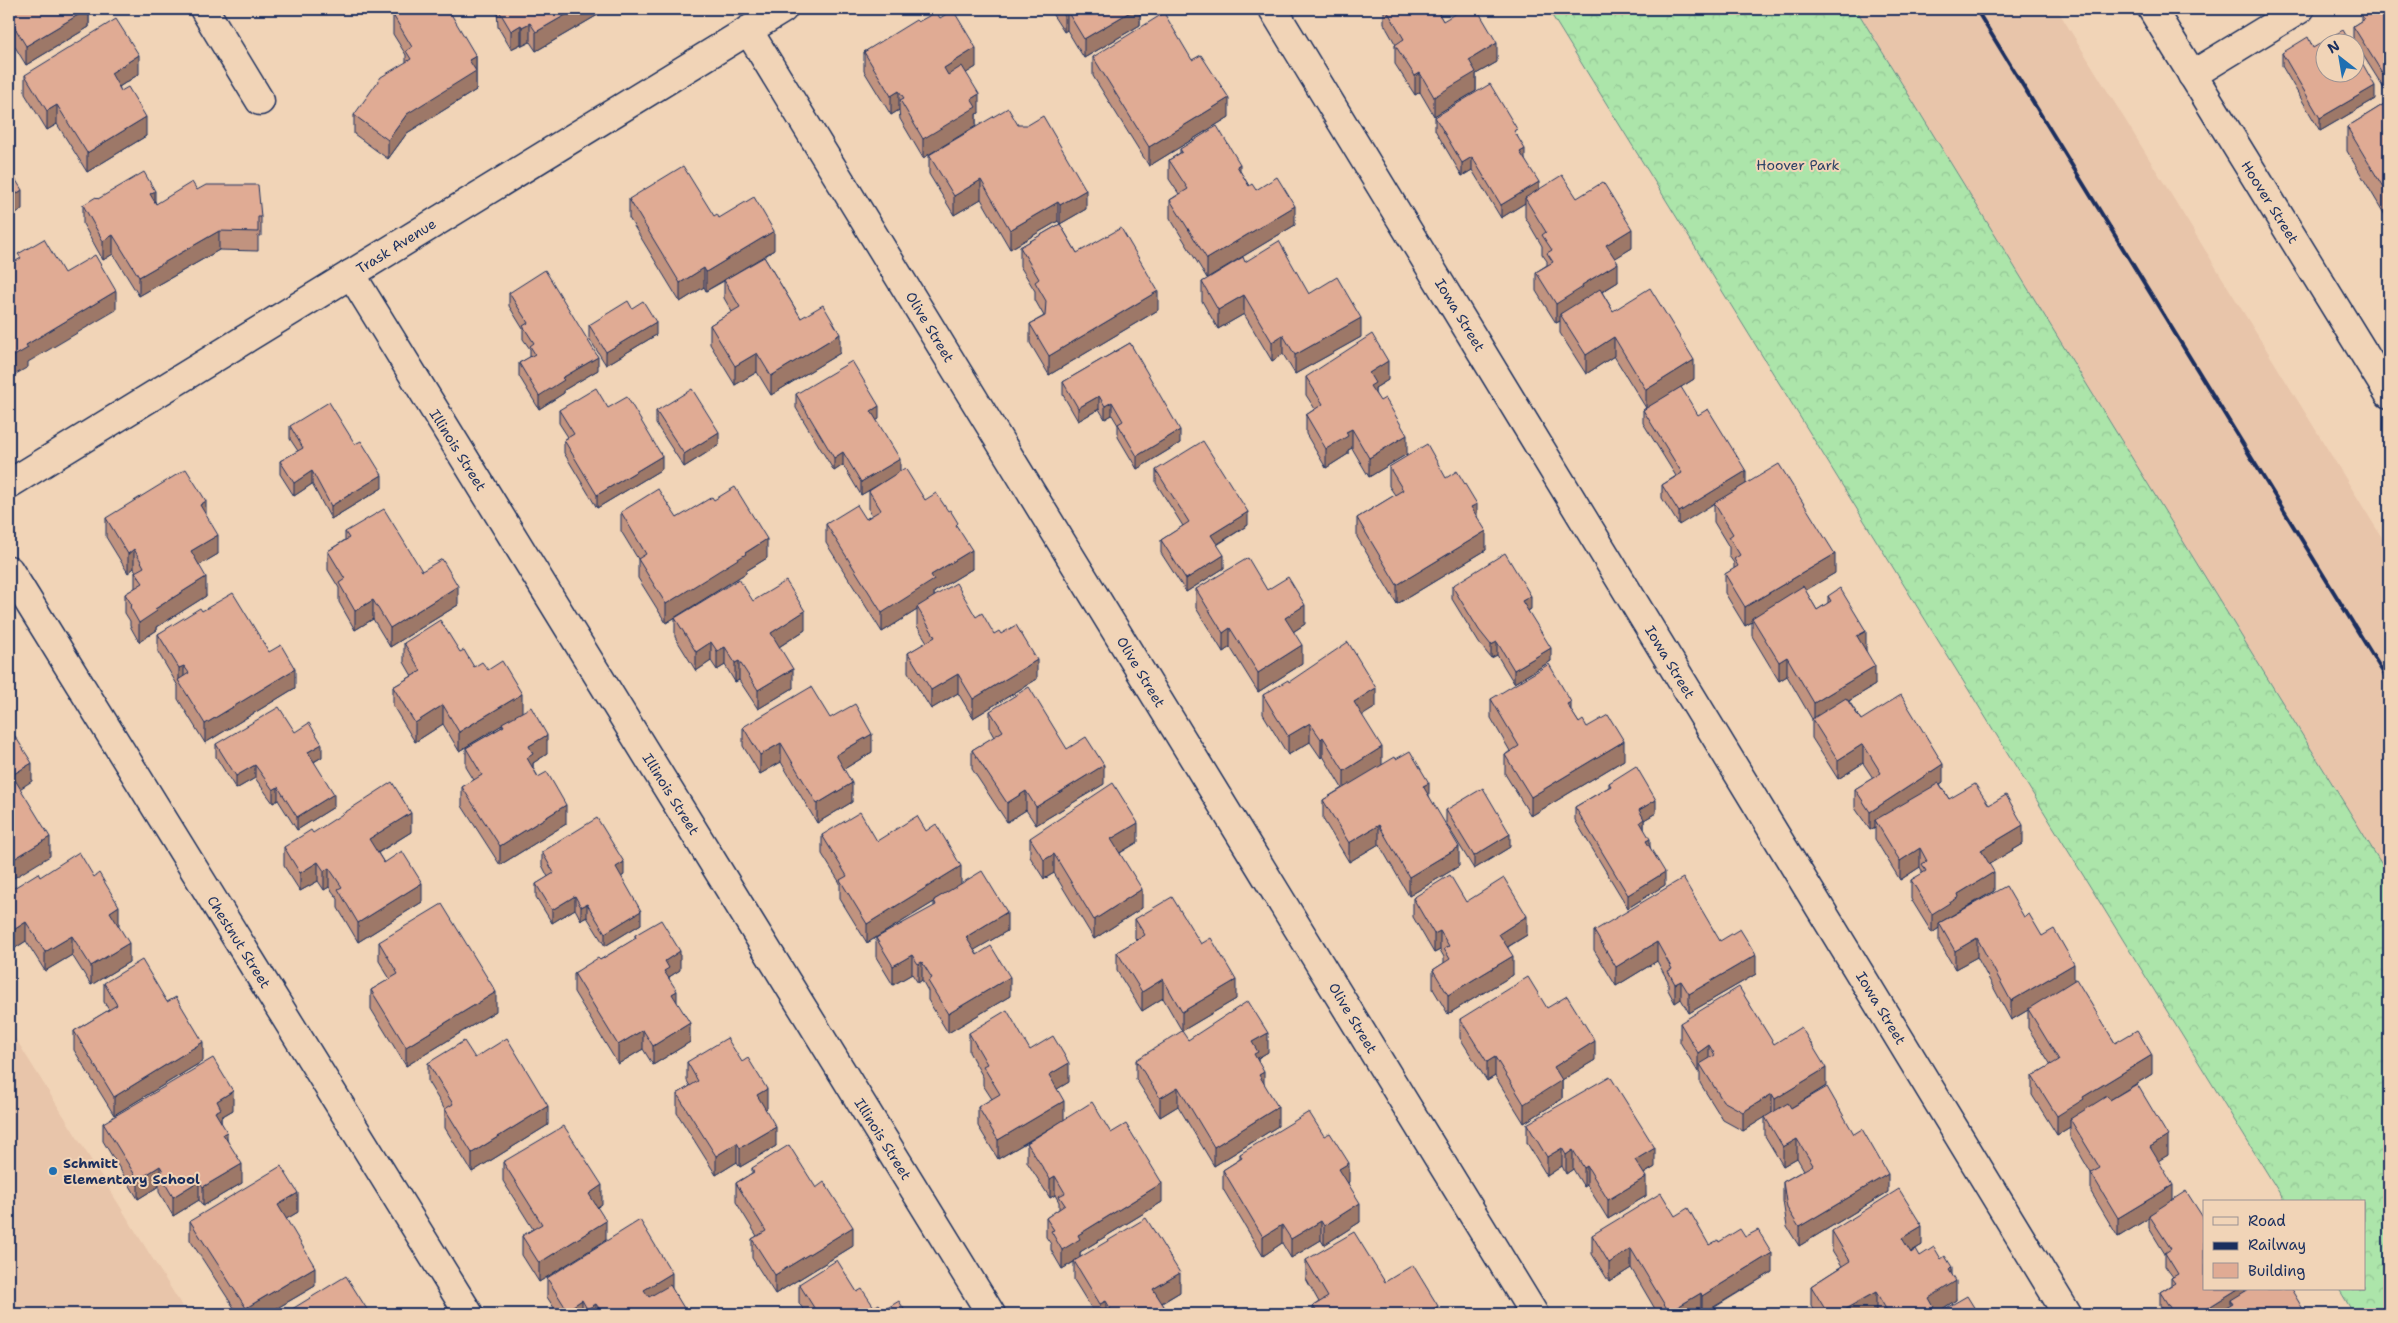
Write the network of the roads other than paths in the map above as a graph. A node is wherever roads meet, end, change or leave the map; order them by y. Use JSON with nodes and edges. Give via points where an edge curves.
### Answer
{"nodes":[{"id":1,"x":204,"y":9,"type":"edge"},
{"id":2,"x":783,"y":9,"type":"edge"},
{"id":3,"x":1273,"y":9,"type":"edge"},
{"id":4,"x":2152,"y":9,"type":"edge"},
{"id":5,"x":2300,"y":9,"type":"edge"},
{"id":6,"x":748,"y":30,"type":"junction"},
{"id":7,"x":2192,"y":75,"type":"junction"},
{"id":8,"x":260,"y":101,"type":"dead end"},
{"id":9,"x":350,"y":274,"type":"junction"},
{"id":10,"x":2389,"y":392,"type":"edge"},
{"id":11,"x":9,"y":484,"type":"edge"},
{"id":12,"x":9,"y":570,"type":"edge"},
{"id":13,"x":469,"y":1314,"type":"edge"},
{"id":14,"x":991,"y":1314,"type":"edge"},
{"id":15,"x":1534,"y":1314,"type":"edge"},
{"id":16,"x":2067,"y":1314,"type":"edge"}],
"edges":[{"from":1,"to":8,"type":"street"},
{"from":2,"to":6,"type":"street","name":"Trask Avenue"},
{"from":3,"to":16,"type":"street","name":"Iowa Street"},
{"from":4,"to":7,"type":"street","name":"Hoover Street"},
{"from":5,"to":7,"type":"street"},
{"from":6,"to":9,"type":"street","name":"Trask Avenue"},
{"from":6,"to":15,"type":"street","name":"Olive Street"},
{"from":7,"to":10,"type":"street","name":"Hoover Street"},
{"from":9,"to":11,"type":"street","name":"Trask Avenue"},
{"from":9,"to":14,"type":"street","name":"Illinois Street"},
{"from":12,"to":13,"type":"street","name":"Chestnut Street"}]}
